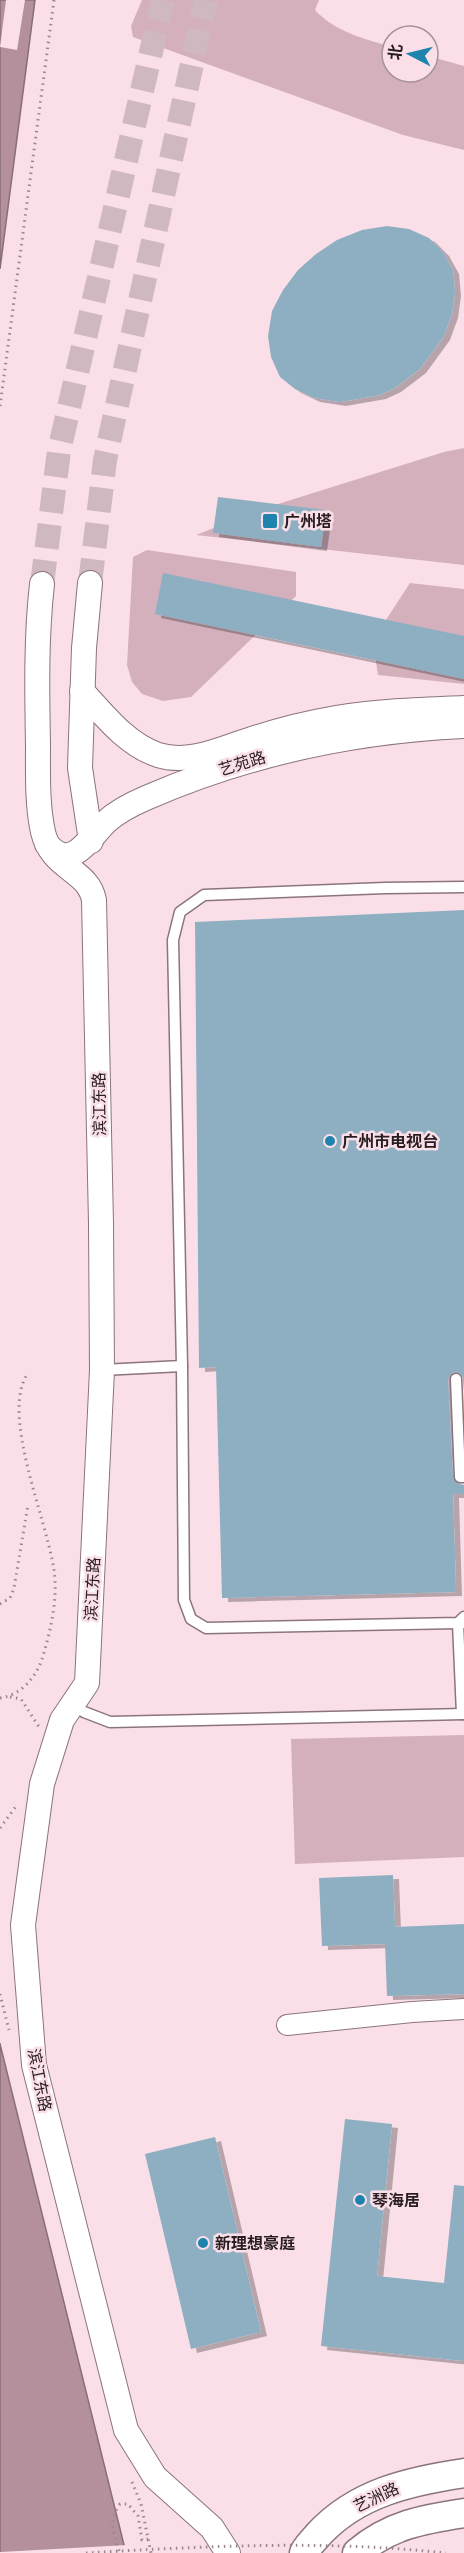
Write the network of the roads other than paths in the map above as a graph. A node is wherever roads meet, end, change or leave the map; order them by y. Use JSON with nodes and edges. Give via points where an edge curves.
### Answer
{"nodes":[{"id":1,"x":90,"y":583,"type":"tunnel mouth"},
{"id":2,"x":42,"y":584,"type":"tunnel mouth"},
{"id":3,"x":82,"y":690,"type":"junction"},
{"id":4,"x":464,"y":708,"type":"edge"},
{"id":5,"x":464,"y":726,"type":"edge"},
{"id":6,"x":91,"y":841,"type":"junction"},
{"id":7,"x":47,"y":844,"type":"junction"},
{"id":8,"x":464,"y":887,"type":"edge"},
{"id":9,"x":182,"y":1366,"type":"junction"},
{"id":10,"x":102,"y":1370,"type":"junction"},
{"id":11,"x":456,"y":1379,"type":"dead end"},
{"id":12,"x":464,"y":1477,"type":"edge"},
{"id":13,"x":462,"y":1621,"type":"edge"},
{"id":14,"x":73,"y":1704,"type":"junction"},
{"id":15,"x":463,"y":1714,"type":"edge"},
{"id":16,"x":464,"y":2009,"type":"edge"},
{"id":17,"x":287,"y":2025,"type":"dead end"},
{"id":18,"x":464,"y":2473,"type":"edge"},
{"id":19,"x":464,"y":2513,"type":"edge"},
{"id":20,"x":228,"y":2553,"type":"edge"},
{"id":21,"x":304,"y":2553,"type":"edge"},
{"id":22,"x":357,"y":2553,"type":"edge"}],
"edges":[{"from":1,"to":3,"type":"street"},
{"from":2,"to":7,"type":"street","name":"滨江东路","via":[[37,676],[38,771]]},
{"from":3,"to":4,"type":"street","name":"艺苑路","via":[[117,730],[158,755],[175,758],[206,754],[335,718]]},
{"from":3,"to":6,"type":"street","via":[[80,768]]},
{"from":5,"to":6,"type":"street","name":"艺苑路","via":[[368,734],[243,762],[124,808],[99,828]]},
{"from":6,"to":7,"type":"street","name":"艺苑路","via":[[69,854],[52,850]]},
{"from":7,"to":10,"type":"street","name":"滨江东路","via":[[57,860],[84,881],[94,900]]},
{"from":8,"to":9,"type":"lane","via":[[204,895],[180,912],[173,940]]},
{"from":9,"to":10,"type":"lane"},
{"from":9,"to":13,"type":"lane","via":[[184,1600],[191,1618],[206,1628]]},
{"from":10,"to":14,"type":"street","name":"滨江东路","via":[[87,1683]]},
{"from":11,"to":12,"type":"lane","via":[[460,1477]]},
{"from":13,"to":15,"type":"lane"},
{"from":14,"to":15,"type":"lane","via":[[110,1722]]},
{"from":14,"to":20,"type":"street","name":"滨江东路","via":[[62,1720],[42,1784],[23,1925],[34,2065],[126,2430],[155,2477],[212,2528]]},
{"from":16,"to":17,"type":"street"},
{"from":18,"to":21,"type":"main road","name":"艺洲路","via":[[386,2489],[328,2524]]},
{"from":19,"to":22,"type":"main road","via":[[396,2527]]}]}
